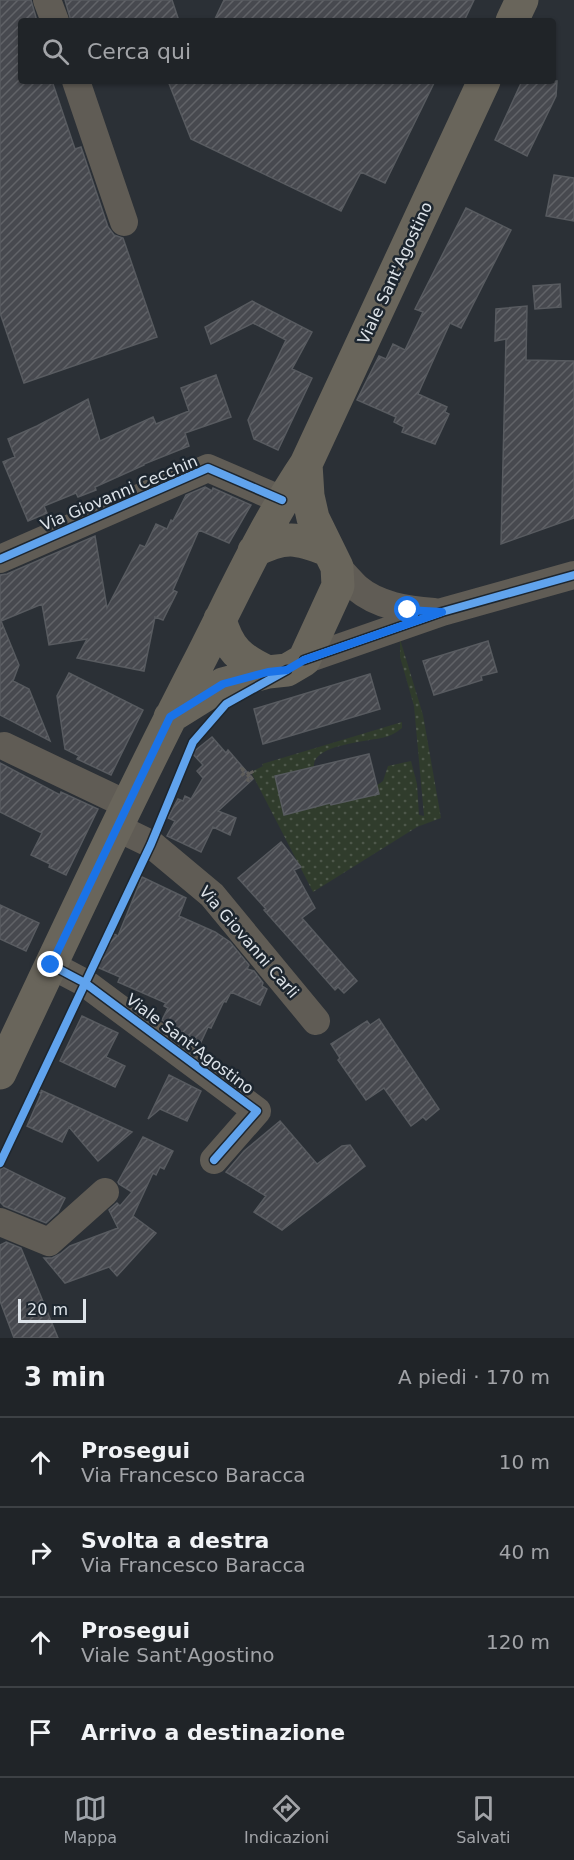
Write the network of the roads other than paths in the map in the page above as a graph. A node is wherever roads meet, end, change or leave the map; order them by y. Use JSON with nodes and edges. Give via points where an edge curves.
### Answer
{"nodes":[{"id":1,"x":47,"y":0,"type":"edge"},
{"id":2,"x":522,"y":0,"type":"edge"},
{"id":3,"x":54,"y":18,"type":"edge"},
{"id":4,"x":513,"y":18,"type":"edge"},
{"id":5,"x":77,"y":84,"type":"edge"},
{"id":6,"x":483,"y":84,"type":"edge"},
{"id":7,"x":124,"y":222,"type":"dead end"},
{"id":8,"x":306,"y":465,"type":"junction"},
{"id":9,"x":282,"y":500,"type":"junction"},
{"id":10,"x":254,"y":551,"type":"junction"},
{"id":11,"x":0,"y":559,"type":"edge"},
{"id":12,"x":333,"y":559,"type":"junction"},
{"id":13,"x":574,"y":575,"type":"edge"},
{"id":14,"x":442,"y":612,"type":"junction"},
{"id":15,"x":220,"y":619,"type":"junction"},
{"id":16,"x":304,"y":660,"type":"junction"},
{"id":17,"x":268,"y":672,"type":"junction"},
{"id":18,"x":170,"y":717,"type":"junction"},
{"id":19,"x":4,"y":746,"type":"dead end"},
{"id":20,"x":123,"y":816,"type":"junction"},
{"id":21,"x":51,"y":965,"type":"junction"},
{"id":22,"x":316,"y":1021,"type":"dead end"},
{"id":23,"x":0,"y":1073,"type":"edge"},
{"id":24,"x":214,"y":1160,"type":"dead end"},
{"id":25,"x":105,"y":1192,"type":"dead end"},
{"id":26,"x":0,"y":1222,"type":"edge"}],
"edges":[{"from":1,"to":3,"type":"street"},
{"from":2,"to":4,"type":"main road"},
{"from":5,"to":7,"type":"street"},
{"from":6,"to":8,"type":"main road","name":"Viale Sant'Agostino"},
{"from":8,"to":9,"type":"main road","name":"Viale Sant'Agostino"},
{"from":8,"to":12,"type":"main road","name":"Viale Sant'Agostino","via":[[313,518]]},
{"from":9,"to":10,"type":"main road","name":"Viale Sant'Agostino"},
{"from":9,"to":11,"type":"street","name":"Via Giovanni Cecchin","via":[[208,468]]},
{"from":10,"to":12,"type":"main road","via":[[287,539],[309,542]]},
{"from":10,"to":15,"type":"main road","name":"Viale Sant'Agostino"},
{"from":12,"to":14,"type":"street","via":[[359,589],[382,602],[408,610]]},
{"from":12,"to":16,"type":"main road","via":[[338,586]]},
{"from":13,"to":14,"type":"street"},
{"from":14,"to":16,"type":"street"},
{"from":15,"to":17,"type":"main road","via":[[224,636],[238,655]]},
{"from":15,"to":18,"type":"main road","name":"Viale Sant'Agostino"},
{"from":16,"to":17,"type":"main road","via":[[287,670]]},
{"from":17,"to":18,"type":"main road","via":[[223,684]]},
{"from":18,"to":20,"type":"main road","name":"Viale Sant'Agostino"},
{"from":19,"to":20,"type":"street"},
{"from":20,"to":21,"type":"main road","name":"Viale Sant'Agostino"},
{"from":20,"to":22,"type":"street","name":"Via Giovanni Carli","via":[[212,895]]},
{"from":21,"to":23,"type":"main road","name":"Viale Sant'Agostino"},
{"from":21,"to":24,"type":"street","name":"Viale Sant'Agostino","via":[[85,983],[257,1111]]},
{"from":25,"to":26,"type":"street","via":[[50,1242]]}]}
